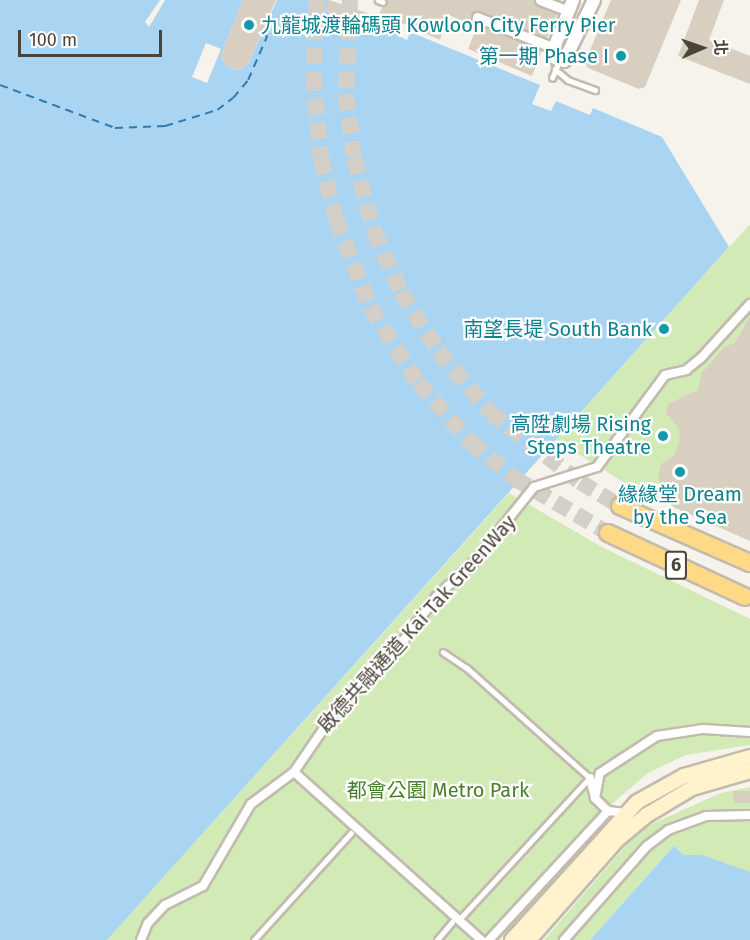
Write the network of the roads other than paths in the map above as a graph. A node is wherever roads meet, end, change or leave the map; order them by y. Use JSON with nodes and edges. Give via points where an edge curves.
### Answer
{"nodes":[{"id":1,"x":540,"y":0,"type":"edge"},
{"id":2,"x":594,"y":0,"type":"edge"},
{"id":3,"x":571,"y":6,"type":"edge"},
{"id":4,"x":477,"y":17,"type":"dead end"},
{"id":5,"x":556,"y":59,"type":"junction"},
{"id":6,"x":552,"y":78,"type":"dead end"},
{"id":7,"x":595,"y":90,"type":"dead end"},
{"id":8,"x":750,"y":304,"type":"edge"},
{"id":9,"x":620,"y":506,"type":"tunnel mouth"},
{"id":10,"x":608,"y":533,"type":"tunnel mouth"},
{"id":11,"x":750,"y":563,"type":"edge"},
{"id":12,"x":745,"y":597,"type":"dead end"},
{"id":13,"x":443,"y":652,"type":"dead end"},
{"id":14,"x":750,"y":732,"type":"edge"},
{"id":15,"x":750,"y":757,"type":"edge"},
{"id":16,"x":750,"y":771,"type":"edge"},
{"id":17,"x":294,"y":772,"type":"junction"},
{"id":18,"x":590,"y":778,"type":"junction"},
{"id":19,"x":595,"y":798,"type":"junction"},
{"id":20,"x":608,"y":811,"type":"junction"},
{"id":21,"x":626,"y":813,"type":"junction"},
{"id":22,"x":750,"y":814,"type":"edge"},
{"id":23,"x":351,"y":833,"type":"dead end"},
{"id":24,"x":463,"y":916,"type":"dead end"},
{"id":25,"x":452,"y":922,"type":"dead end"},
{"id":26,"x":141,"y":940,"type":"edge"},
{"id":27,"x":254,"y":940,"type":"edge"},
{"id":28,"x":437,"y":940,"type":"edge"},
{"id":29,"x":482,"y":940,"type":"edge"},
{"id":30,"x":489,"y":940,"type":"edge"},
{"id":31,"x":512,"y":940,"type":"edge"},
{"id":32,"x":529,"y":940,"type":"edge"},
{"id":33,"x":564,"y":940,"type":"edge"}],
"edges":[{"from":1,"to":3,"type":"street"},
{"from":2,"to":5,"type":"street","via":[[571,56]]},
{"from":3,"to":5,"type":"street"},
{"from":4,"to":5,"type":"street"},
{"from":5,"to":6,"type":"lane"},
{"from":5,"to":7,"type":"lane","via":[[568,80]]},
{"from":8,"to":17,"type":"street","name":"啟德共融通道 Kai Tak GreenWay","via":[[701,358],[686,370],[665,375],[597,467],[534,487],[474,562],[436,597],[407,636],[333,715]]},
{"from":9,"to":11,"type":"highway","number":"6"},
{"from":10,"to":12,"type":"highway","number":"6"},
{"from":13,"to":18,"type":"lane","via":[[467,668]]},
{"from":14,"to":19,"type":"street","via":[[703,729],[657,736],[600,773]]},
{"from":15,"to":21,"type":"main road","via":[[684,776]]},
{"from":16,"to":32,"type":"main road","via":[[692,788],[646,815],[617,840]]},
{"from":17,"to":26,"type":"street","name":"啟德共融通道 Kai Tak GreenWay","via":[[251,804],[203,886],[165,905],[148,923]]},
{"from":17,"to":29,"type":"street"},
{"from":18,"to":19,"type":"street"},
{"from":18,"to":24,"type":"lane"},
{"from":19,"to":20,"type":"street"},
{"from":20,"to":21,"type":"street"},
{"from":20,"to":30,"type":"street"},
{"from":21,"to":31,"type":"main road"},
{"from":22,"to":33,"type":"street","via":[[706,816],[668,830],[647,846]]},
{"from":23,"to":27,"type":"lane"},
{"from":25,"to":28,"type":"lane"}]}
